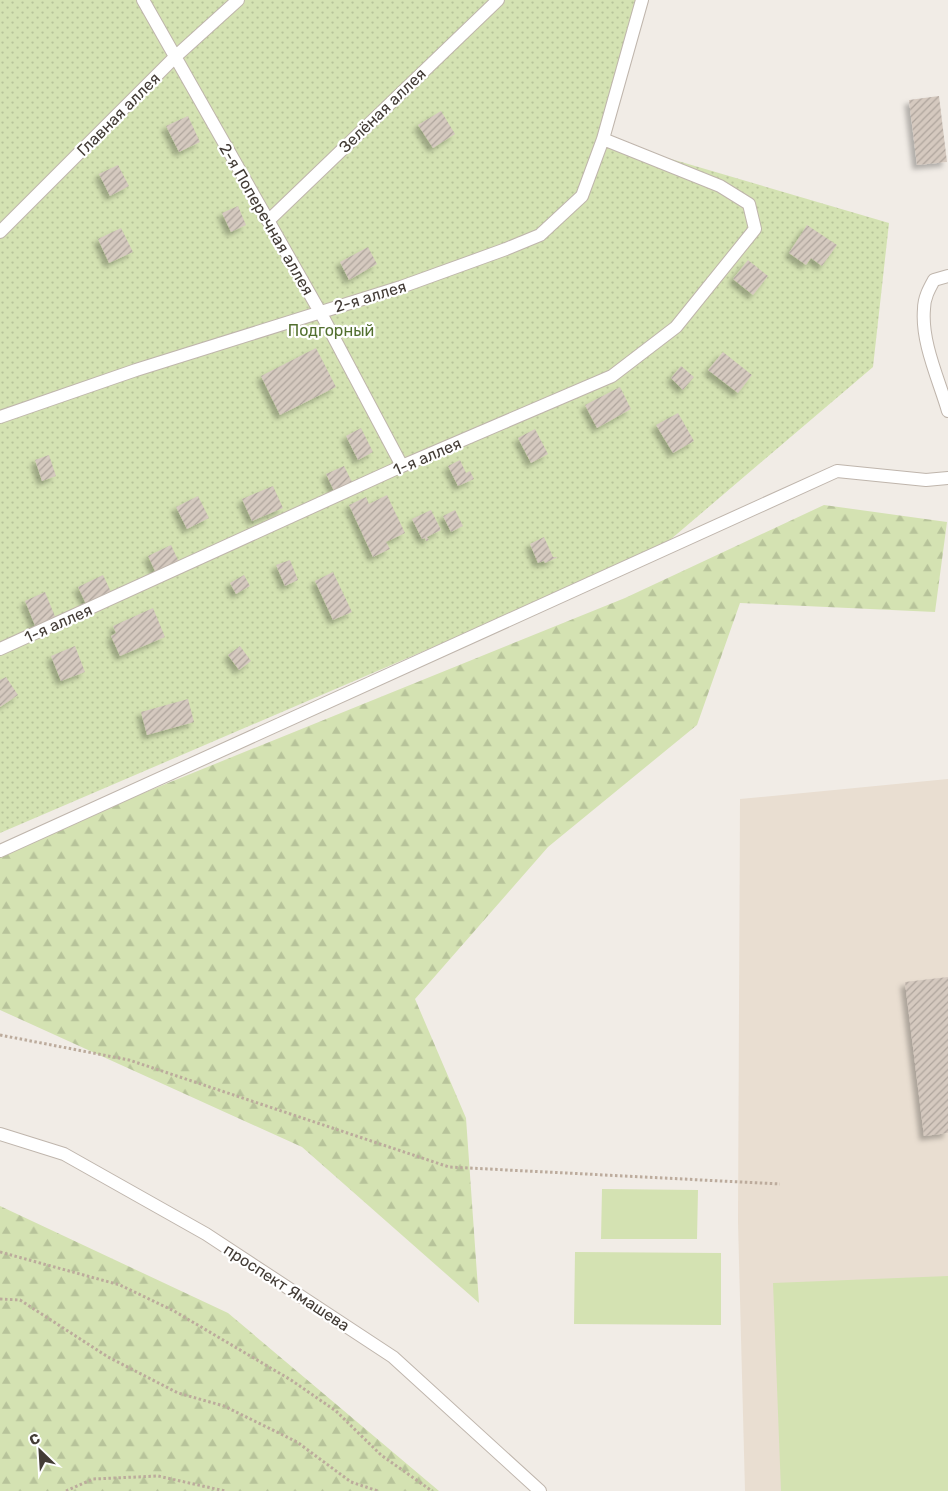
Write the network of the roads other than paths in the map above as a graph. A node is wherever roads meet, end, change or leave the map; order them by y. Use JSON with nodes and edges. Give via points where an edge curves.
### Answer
{"nodes":[{"id":1,"x":143,"y":0,"type":"edge"},
{"id":2,"x":238,"y":0,"type":"edge"},
{"id":3,"x":498,"y":0,"type":"edge"},
{"id":4,"x":642,"y":0,"type":"edge"},
{"id":5,"x":175,"y":57,"type":"junction"},
{"id":6,"x":603,"y":139,"type":"junction"},
{"id":7,"x":268,"y":221,"type":"junction"},
{"id":8,"x":0,"y":232,"type":"edge"},
{"id":9,"x":948,"y":276,"type":"edge"},
{"id":10,"x":319,"y":311,"type":"junction"},
{"id":11,"x":948,"y":411,"type":"edge"},
{"id":12,"x":0,"y":418,"type":"edge"},
{"id":13,"x":402,"y":466,"type":"junction"},
{"id":14,"x":948,"y":478,"type":"edge"},
{"id":15,"x":0,"y":649,"type":"edge"},
{"id":16,"x":0,"y":851,"type":"edge"},
{"id":17,"x":0,"y":1134,"type":"edge"},
{"id":18,"x":540,"y":1491,"type":"edge"}],
"edges":[{"from":1,"to":5,"type":"lane","name":"2-я Поперечная аллея"},
{"from":2,"to":5,"type":"lane","name":"Главная аллея"},
{"from":3,"to":7,"type":"lane","name":"Зелёная аллея"},
{"from":4,"to":6,"type":"lane","name":"2-я аллея"},
{"from":5,"to":7,"type":"lane","name":"2-я Поперечная аллея"},
{"from":5,"to":8,"type":"lane","name":"Главная аллея"},
{"from":6,"to":10,"type":"lane","name":"2-я аллея","via":[[582,196],[540,235],[401,286]]},
{"from":6,"to":13,"type":"lane","name":"1-я аллея","via":[[720,186],[749,204],[755,229],[676,327],[612,376]]},
{"from":7,"to":10,"type":"lane","name":"2-я Поперечная аллея"},
{"from":9,"to":11,"type":"lane","via":[[934,280],[926,295],[924,310],[926,338]]},
{"from":10,"to":12,"type":"lane","name":"2-я аллея"},
{"from":10,"to":13,"type":"lane","name":"2-я Поперечная аллея"},
{"from":13,"to":15,"type":"lane","name":"1-я аллея"},
{"from":14,"to":16,"type":"lane","via":[[926,480],[837,471]]},
{"from":17,"to":18,"type":"lane","name":"проспект Ямашева","via":[[64,1154],[206,1234],[304,1298],[393,1357]]}]}
